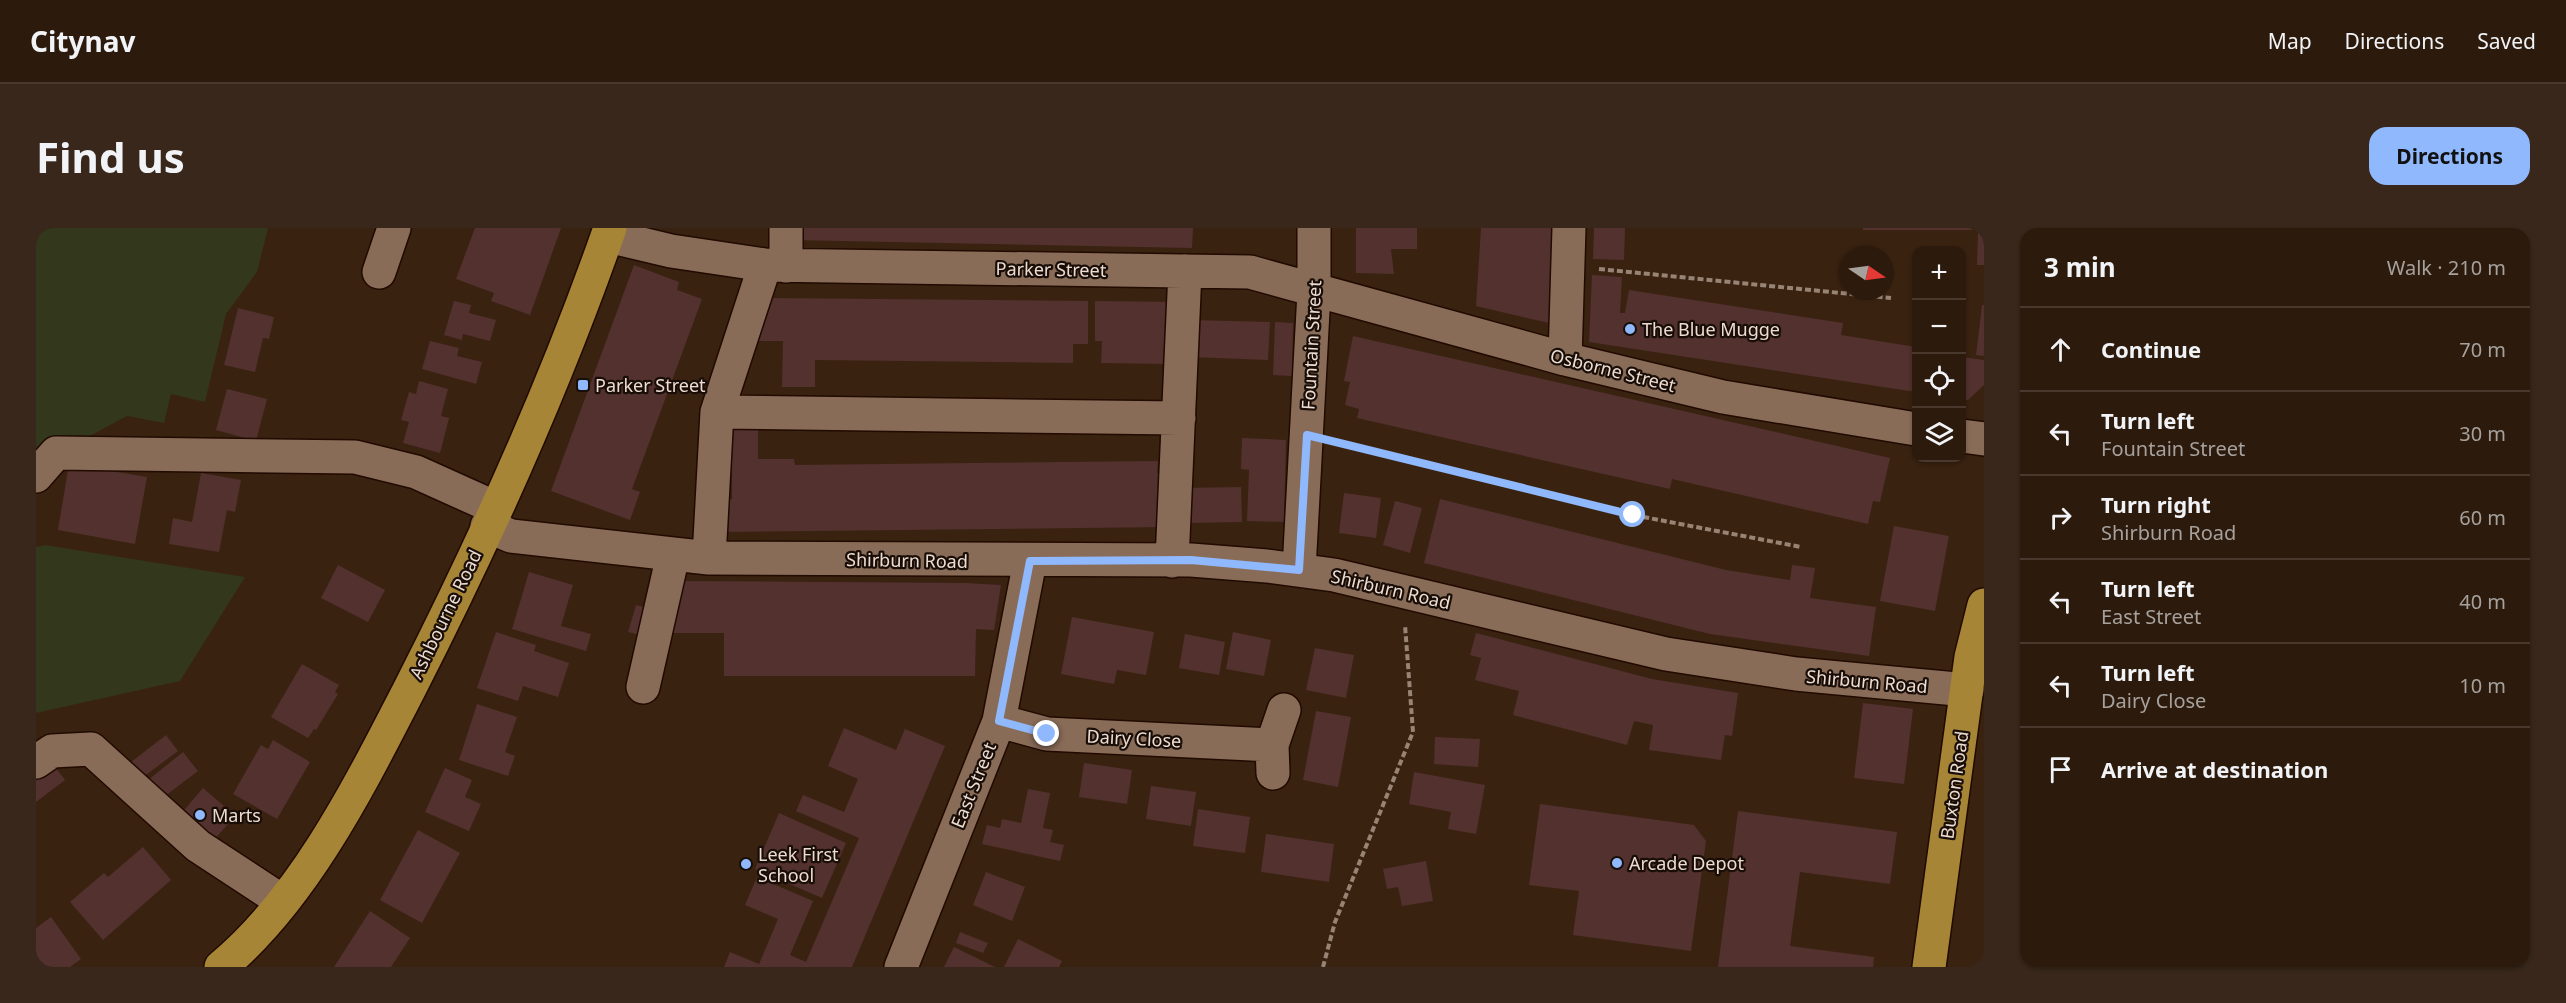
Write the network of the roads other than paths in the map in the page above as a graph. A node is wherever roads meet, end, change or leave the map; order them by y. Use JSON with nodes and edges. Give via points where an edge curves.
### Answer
{"nodes":[{"id":1,"x":394,"y":228,"type":"edge"},
{"id":2,"x":786,"y":228,"type":"edge"},
{"id":3,"x":1314,"y":228,"type":"edge"},
{"id":4,"x":1569,"y":228,"type":"edge"},
{"id":5,"x":609,"y":232,"type":"edge"},
{"id":6,"x":776,"y":265,"type":"junction"},
{"id":7,"x":1185,"y":271,"type":"junction"},
{"id":8,"x":379,"y":272,"type":"dead end"},
{"id":9,"x":1314,"y":292,"type":"junction"},
{"id":10,"x":1565,"y":359,"type":"junction"},
{"id":11,"x":717,"y":412,"type":"junction"},
{"id":12,"x":1179,"y":418,"type":"junction"},
{"id":13,"x":1912,"y":428,"type":"edge"},
{"id":14,"x":1966,"y":437,"type":"edge"},
{"id":15,"x":1984,"y":439,"type":"edge"},
{"id":16,"x":36,"y":476,"type":"edge"},
{"id":17,"x":492,"y":517,"type":"junction"},
{"id":18,"x":673,"y":555,"type":"junction"},
{"id":19,"x":709,"y":558,"type":"junction"},
{"id":20,"x":1030,"y":561,"type":"junction"},
{"id":21,"x":1172,"y":561,"type":"junction"},
{"id":22,"x":1299,"y":570,"type":"junction"},
{"id":23,"x":1984,"y":605,"type":"edge"},
{"id":24,"x":1977,"y":658,"type":"edge"},
{"id":25,"x":643,"y":687,"type":"dead end"},
{"id":26,"x":1967,"y":690,"type":"junction"},
{"id":27,"x":1284,"y":710,"type":"dead end"},
{"id":28,"x":999,"y":721,"type":"junction"},
{"id":29,"x":36,"y":762,"type":"edge"},
{"id":30,"x":282,"y":901,"type":"junction"},
{"id":31,"x":221,"y":967,"type":"edge"},
{"id":32,"x":901,"y":967,"type":"edge"},
{"id":33,"x":1929,"y":967,"type":"edge"}],
"edges":[{"from":1,"to":8,"type":"street"},
{"from":2,"to":6,"type":"street"},
{"from":3,"to":9,"type":"street","name":"Fountain Street"},
{"from":4,"to":10,"type":"street"},
{"from":5,"to":6,"type":"street","name":"Parker Street","via":[[671,251]]},
{"from":5,"to":17,"type":"highway","name":"Ashbourne Road","via":[[553,377]]},
{"from":6,"to":7,"type":"street","name":"Parker Street"},
{"from":6,"to":11,"type":"street"},
{"from":7,"to":9,"type":"street","name":"Parker Street","via":[[1250,272]]},
{"from":7,"to":12,"type":"street"},
{"from":9,"to":10,"type":"street","name":"Osborne Street"},
{"from":9,"to":22,"type":"street","name":"Fountain Street"},
{"from":10,"to":13,"type":"street","name":"Osborne Street","via":[[1723,397]]},
{"from":11,"to":12,"type":"street"},
{"from":11,"to":19,"type":"street"},
{"from":12,"to":21,"type":"street"},
{"from":14,"to":15,"type":"street"},
{"from":16,"to":17,"type":"street","name":"Shirburn Road","via":[[56,453],[355,457],[416,472]]},
{"from":17,"to":18,"type":"street","name":"Shirburn Road","via":[[511,536]]},
{"from":17,"to":30,"type":"highway","name":"Ashbourne Road","via":[[372,761],[330,836]]},
{"from":18,"to":19,"type":"street","name":"Shirburn Road"},
{"from":18,"to":25,"type":"street"},
{"from":19,"to":20,"type":"street","name":"Shirburn Road"},
{"from":20,"to":21,"type":"street","name":"Shirburn Road"},
{"from":20,"to":28,"type":"street","name":"East Street"},
{"from":21,"to":22,"type":"street","name":"Shirburn Road"},
{"from":22,"to":26,"type":"street","name":"Shirburn Road","via":[[1666,654],[1797,674]]},
{"from":23,"to":24,"type":"highway","name":"Buxton Road"},
{"from":24,"to":26,"type":"highway","name":"Buxton Road"},
{"from":26,"to":33,"type":"highway","name":"Buxton Road"},
{"from":27,"to":28,"type":"street","name":"Dairy Close","via":[[1272,759],[1047,734]]},
{"from":28,"to":32,"type":"street","name":"East Street"},
{"from":29,"to":30,"type":"street","via":[[52,751],[91,749],[198,846]]},
{"from":30,"to":31,"type":"highway","name":"Ashbourne Road"}]}
